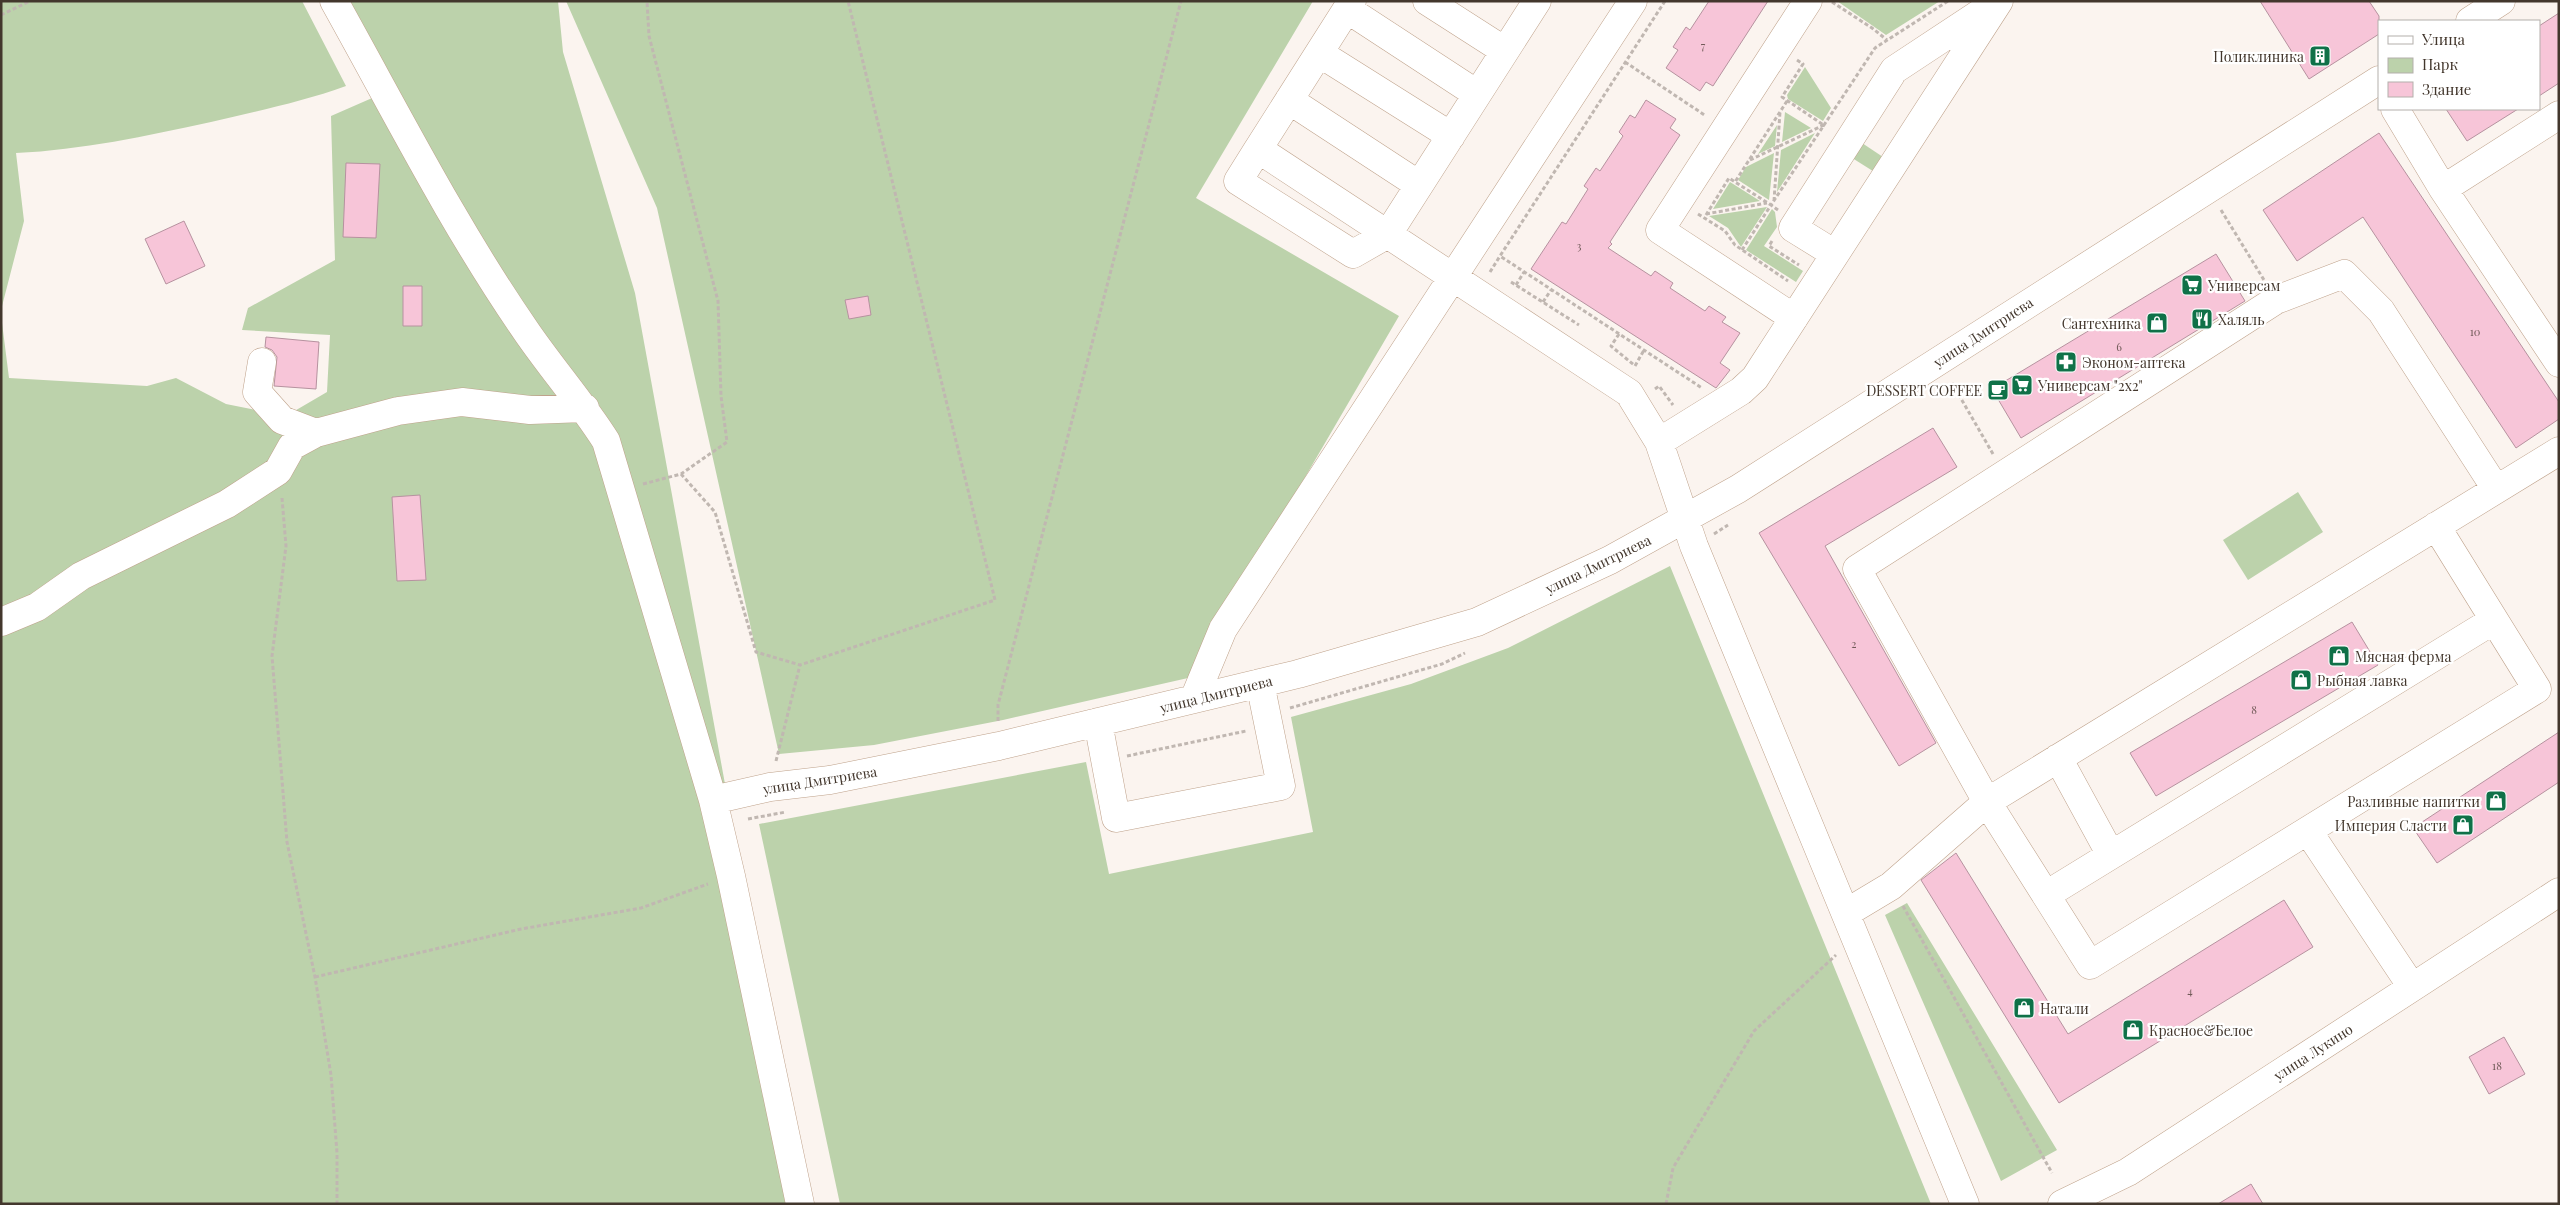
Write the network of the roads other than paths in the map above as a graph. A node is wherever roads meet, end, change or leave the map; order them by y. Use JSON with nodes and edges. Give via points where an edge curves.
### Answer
{"nodes":[{"id":1,"x":334,"y":1,"type":"edge"},
{"id":2,"x":1427,"y":1,"type":"edge"},
{"id":3,"x":1633,"y":1,"type":"edge"},
{"id":4,"x":1808,"y":1,"type":"edge"},
{"id":5,"x":1999,"y":1,"type":"edge"},
{"id":6,"x":2502,"y":1,"type":"edge"},
{"id":7,"x":1532,"y":3,"type":"edge"},
{"id":8,"x":1349,"y":5,"type":"edge"},
{"id":9,"x":2472,"y":20,"type":"edge"},
{"id":10,"x":1505,"y":51,"type":"junction"},
{"id":11,"x":1318,"y":53,"type":"junction"},
{"id":12,"x":2378,"y":81,"type":"edge"},
{"id":13,"x":1477,"y":94,"type":"junction"},
{"id":14,"x":1289,"y":100,"type":"junction"},
{"id":15,"x":2396,"y":110,"type":"edge"},
{"id":16,"x":2559,"y":115,"type":"edge"},
{"id":17,"x":1451,"y":136,"type":"junction"},
{"id":18,"x":1258,"y":149,"type":"junction"},
{"id":19,"x":1420,"y":185,"type":"junction"},
{"id":20,"x":2443,"y":189,"type":"junction"},
{"id":21,"x":1388,"y":234,"type":"junction"},
{"id":22,"x":1835,"y":254,"type":"junction"},
{"id":23,"x":1453,"y":277,"type":"junction"},
{"id":24,"x":1794,"y":318,"type":"junction"},
{"id":25,"x":262,"y":362,"type":"dead end"},
{"id":26,"x":2559,"y":363,"type":"edge"},
{"id":27,"x":585,"y":408,"type":"junction"},
{"id":28,"x":316,"y":433,"type":"junction"},
{"id":29,"x":1659,"y":442,"type":"junction"},
{"id":30,"x":2559,"y":451,"type":"edge"},
{"id":31,"x":2496,"y":489,"type":"junction"},
{"id":32,"x":1685,"y":520,"type":"junction"},
{"id":33,"x":2436,"y":526,"type":"junction"},
{"id":34,"x":2494,"y":620,"type":"junction"},
{"id":35,"x":1,"y":622,"type":"edge"},
{"id":36,"x":1260,"y":683,"type":"junction"},
{"id":37,"x":1194,"y":699,"type":"junction"},
{"id":38,"x":1098,"y":722,"type":"junction"},
{"id":39,"x":2058,"y":758,"type":"junction"},
{"id":40,"x":713,"y":800,"type":"junction"},
{"id":41,"x":1987,"y":802,"type":"junction"},
{"id":42,"x":2308,"y":830,"type":"junction"},
{"id":43,"x":2106,"y":846,"type":"dead end"},
{"id":44,"x":2559,"y":892,"type":"edge"},
{"id":45,"x":2046,"y":895,"type":"junction"},
{"id":46,"x":1846,"y":913,"type":"junction"},
{"id":47,"x":2412,"y":987,"type":"junction"},
{"id":48,"x":800,"y":1204,"type":"edge"},
{"id":49,"x":1965,"y":1204,"type":"edge"},
{"id":50,"x":2062,"y":1204,"type":"edge"}],
"edges":[{"from":1,"to":27,"type":"street","via":[[462,230],[526,332]]},
{"from":2,"to":10,"type":"street"},
{"from":3,"to":23,"type":"street"},
{"from":4,"to":24,"type":"street","via":[[1660,230]]},
{"from":5,"to":22,"type":"street"},
{"from":5,"to":22,"type":"street","via":[[1894,70],[1793,228]]},
{"from":6,"to":9,"type":"street"},
{"from":7,"to":10,"type":"street"},
{"from":8,"to":11,"type":"street"},
{"from":8,"to":13,"type":"street"},
{"from":10,"to":13,"type":"street"},
{"from":11,"to":14,"type":"street"},
{"from":11,"to":17,"type":"street"},
{"from":12,"to":32,"type":"street","name":"улица Дмитриева","via":[[1738,490]]},
{"from":13,"to":17,"type":"street"},
{"from":14,"to":18,"type":"street"},
{"from":14,"to":19,"type":"street"},
{"from":15,"to":20,"type":"street"},
{"from":16,"to":20,"type":"street"},
{"from":17,"to":19,"type":"street"},
{"from":18,"to":21,"type":"street"},
{"from":18,"to":21,"type":"street","via":[[1238,181],[1354,254]]},
{"from":19,"to":21,"type":"street"},
{"from":20,"to":26,"type":"street"},
{"from":21,"to":23,"type":"street"},
{"from":22,"to":24,"type":"street"},
{"from":23,"to":29,"type":"street","via":[[1629,393]]},
{"from":23,"to":37,"type":"street","via":[[1223,629]]},
{"from":24,"to":29,"type":"street","via":[[1755,378],[1741,391]]},
{"from":25,"to":28,"type":"street","via":[[257,392],[282,420]]},
{"from":27,"to":28,"type":"street","via":[[530,410],[462,402],[398,411]]},
{"from":27,"to":40,"type":"street","via":[[606,441],[622,489]]},
{"from":28,"to":35,"type":"street","via":[[292,446],[278,470],[226,504],[81,576],[37,606]]},
{"from":29,"to":32,"type":"street"},
{"from":30,"to":31,"type":"street"},
{"from":31,"to":33,"type":"street"},
{"from":31,"to":41,"type":"street","via":[[2381,312],[2344,274],[2276,300],[1857,569]]},
{"from":32,"to":36,"type":"street","name":"улица Дмитриева","via":[[1610,560],[1477,622]]},
{"from":32,"to":46,"type":"street"},
{"from":33,"to":34,"type":"street"},
{"from":33,"to":39,"type":"street"},
{"from":34,"to":42,"type":"street","via":[[2537,689]]},
{"from":34,"to":45,"type":"street","via":[[2452,633]]},
{"from":36,"to":37,"type":"street","name":"улица Дмитриева"},
{"from":36,"to":38,"type":"street","via":[[1281,786],[1116,818]]},
{"from":37,"to":38,"type":"street","name":"улица Дмитриева"},
{"from":38,"to":40,"type":"street","name":"улица Дмитриева","via":[[999,746]]},
{"from":39,"to":41,"type":"street"},
{"from":39,"to":43,"type":"street"},
{"from":40,"to":48,"type":"street"},
{"from":41,"to":45,"type":"street"},
{"from":41,"to":46,"type":"street","via":[[1891,886]]},
{"from":42,"to":45,"type":"street","via":[[2090,965]]},
{"from":42,"to":47,"type":"street"},
{"from":44,"to":47,"type":"street","name":"улица Лукино"},
{"from":46,"to":49,"type":"street"},
{"from":47,"to":50,"type":"street","name":"улица Лукино","via":[[2128,1172]]}]}
